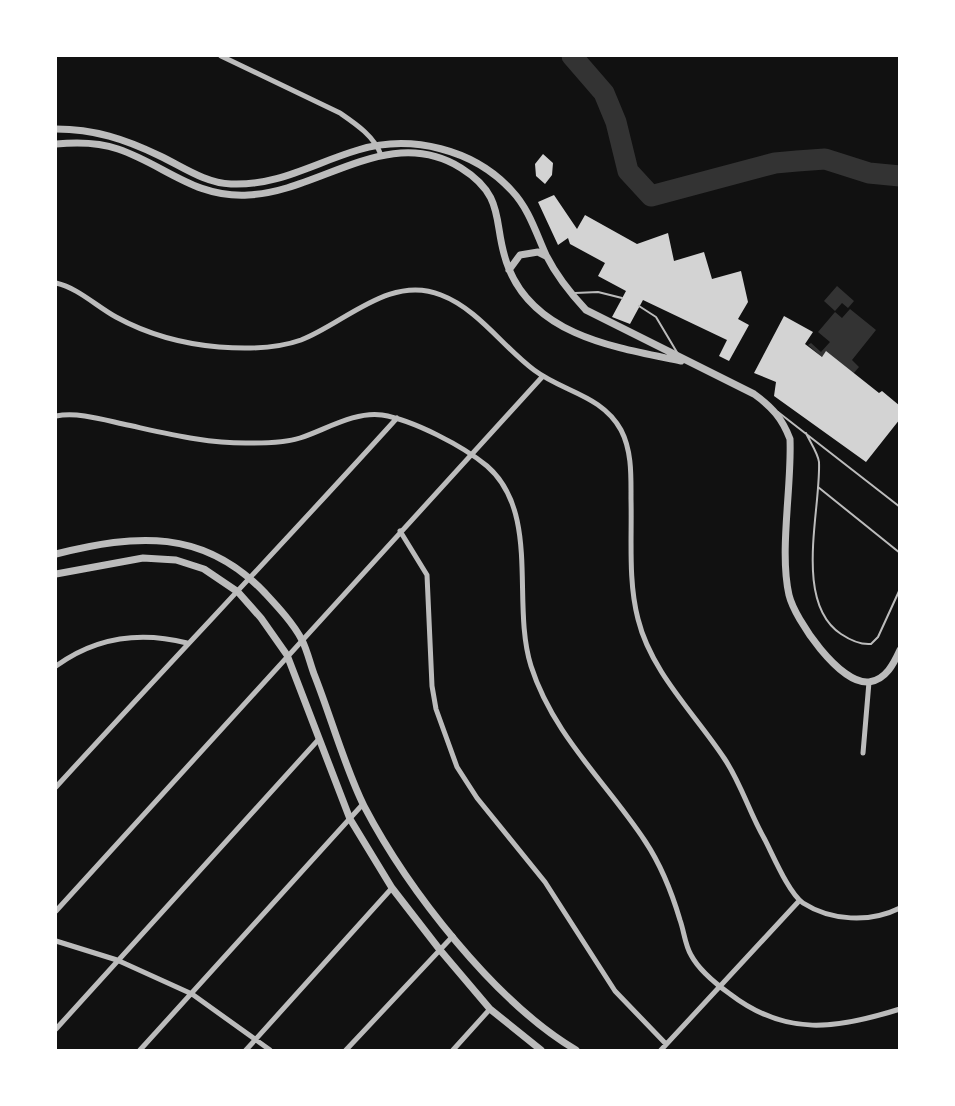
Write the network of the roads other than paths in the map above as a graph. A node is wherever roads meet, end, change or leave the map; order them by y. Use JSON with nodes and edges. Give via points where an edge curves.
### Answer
{"nodes":[{"id":1,"x":220,"y":56,"type":"edge"},
{"id":2,"x":56,"y":129,"type":"edge"},
{"id":3,"x":56,"y":144,"type":"edge"},
{"id":4,"x":377,"y":145,"type":"junction"},
{"id":5,"x":381,"y":156,"type":"junction"},
{"id":6,"x":546,"y":256,"type":"junction"},
{"id":7,"x":509,"y":270,"type":"junction"},
{"id":8,"x":56,"y":283,"type":"edge"},
{"id":9,"x":571,"y":293,"type":"junction"},
{"id":10,"x":622,"y":298,"type":"dead end"},
{"id":11,"x":639,"y":306,"type":"dead end"},
{"id":12,"x":679,"y":356,"type":"junction"},
{"id":13,"x":695,"y":364,"type":"junction"},
{"id":14,"x":543,"y":376,"type":"junction"},
{"id":15,"x":771,"y":407,"type":"junction"},
{"id":16,"x":56,"y":416,"type":"edge"},
{"id":17,"x":397,"y":418,"type":"junction"},
{"id":18,"x":806,"y":433,"type":"junction"},
{"id":19,"x":470,"y":454,"type":"junction"},
{"id":20,"x":817,"y":487,"type":"junction"},
{"id":21,"x":900,"y":507,"type":"edge"},
{"id":22,"x":400,"y":531,"type":"junction"},
{"id":23,"x":900,"y":553,"type":"edge"},
{"id":24,"x":56,"y":554,"type":"edge"},
{"id":25,"x":56,"y":574,"type":"edge"},
{"id":26,"x":252,"y":579,"type":"junction"},
{"id":27,"x":900,"y":590,"type":"edge"},
{"id":28,"x":238,"y":592,"type":"junction"},
{"id":29,"x":302,"y":639,"type":"junction"},
{"id":30,"x":188,"y":643,"type":"junction"},
{"id":31,"x":900,"y":650,"type":"edge"},
{"id":32,"x":287,"y":655,"type":"junction"},
{"id":33,"x":56,"y":666,"type":"edge"},
{"id":34,"x":869,"y":682,"type":"junction"},
{"id":35,"x":319,"y":739,"type":"junction"},
{"id":36,"x":863,"y":753,"type":"dead end"},
{"id":37,"x":56,"y":787,"type":"edge"},
{"id":38,"x":363,"y":804,"type":"junction"},
{"id":39,"x":350,"y":819,"type":"junction"},
{"id":40,"x":392,"y":888,"type":"junction"},
{"id":41,"x":799,"y":901,"type":"junction"},
{"id":42,"x":900,"y":908,"type":"edge"},
{"id":43,"x":56,"y":911,"type":"edge"},
{"id":44,"x":453,"y":936,"type":"junction"},
{"id":45,"x":56,"y":942,"type":"edge"},
{"id":46,"x":440,"y":950,"type":"junction"},
{"id":47,"x":117,"y":960,"type":"junction"},
{"id":48,"x":719,"y":986,"type":"junction"},
{"id":49,"x":192,"y":994,"type":"junction"},
{"id":50,"x":490,"y":1009,"type":"junction"},
{"id":51,"x":900,"y":1009,"type":"edge"},
{"id":52,"x":56,"y":1029,"type":"edge"},
{"id":53,"x":256,"y":1040,"type":"junction"},
{"id":54,"x":666,"y":1044,"type":"junction"},
{"id":55,"x":140,"y":1050,"type":"edge"},
{"id":56,"x":246,"y":1050,"type":"edge"},
{"id":57,"x":270,"y":1050,"type":"edge"},
{"id":58,"x":346,"y":1050,"type":"edge"},
{"id":59,"x":453,"y":1050,"type":"edge"},
{"id":60,"x":541,"y":1050,"type":"edge"},
{"id":61,"x":576,"y":1050,"type":"edge"},
{"id":62,"x":661,"y":1050,"type":"edge"}],
"edges":[{"from":1,"to":4,"type":"street","via":[[340,113]]},
{"from":2,"to":4,"type":"street","via":[[105,133],[188,171],[229,184],[282,178]]},
{"from":3,"to":5,"type":"street","via":[[92,143],[116,148],[202,190],[246,196],[293,188],[362,159]]},
{"from":4,"to":5,"type":"street"},
{"from":4,"to":6,"type":"street","via":[[418,144],[443,149],[484,166],[515,194]]},
{"from":5,"to":7,"type":"street","via":[[418,154],[440,158],[476,178],[496,208]]},
{"from":6,"to":7,"type":"street","via":[[528,252],[520,255]]},
{"from":6,"to":9,"type":"street"},
{"from":7,"to":13,"type":"street","via":[[526,296],[569,331],[618,347]]},
{"from":8,"to":14,"type":"street","via":[[135,327],[218,347],[297,341],[394,292],[438,293],[467,310]]},
{"from":9,"to":10,"type":"lane","via":[[598,292]]},
{"from":9,"to":12,"type":"street","via":[[586,310]]},
{"from":11,"to":12,"type":"lane","via":[[656,316]]},
{"from":12,"to":13,"type":"street"},
{"from":13,"to":15,"type":"street"},
{"from":14,"to":19,"type":"street"},
{"from":14,"to":41,"type":"street","via":[[593,401],[609,413],[621,430],[631,471],[633,597],[646,645],[726,762]]},
{"from":15,"to":18,"type":"lane"},
{"from":15,"to":34,"type":"street","via":[[783,420],[790,439],[786,573],[789,596],[814,642],[854,678]]},
{"from":16,"to":17,"type":"street","via":[[93,417],[199,440],[249,443],[296,440],[358,417],[377,414]]},
{"from":17,"to":19,"type":"street"},
{"from":17,"to":26,"type":"street"},
{"from":18,"to":20,"type":"lane","via":[[819,459]]},
{"from":18,"to":21,"type":"lane"},
{"from":19,"to":22,"type":"street"},
{"from":19,"to":48,"type":"street","via":[[503,484],[515,507],[525,640],[540,688],[564,735],[647,843],[671,892],[690,953]]},
{"from":20,"to":23,"type":"lane"},
{"from":20,"to":27,"type":"lane","via":[[814,576],[825,617],[834,629],[849,639],[871,644]]},
{"from":22,"to":29,"type":"street"},
{"from":22,"to":54,"type":"street","via":[[427,575],[432,686],[436,709],[458,767],[477,798],[545,882],[615,991]]},
{"from":24,"to":26,"type":"street","via":[[142,538],[182,542],[216,554]]},
{"from":25,"to":28,"type":"street","via":[[143,558],[176,560],[204,570]]},
{"from":26,"to":28,"type":"street"},
{"from":26,"to":29,"type":"street"},
{"from":28,"to":30,"type":"street"},
{"from":28,"to":32,"type":"street"},
{"from":29,"to":32,"type":"street"},
{"from":29,"to":38,"type":"street"},
{"from":30,"to":33,"type":"street","via":[[160,636],[129,637],[100,643],[68,656]]},
{"from":30,"to":37,"type":"street"},
{"from":31,"to":34,"type":"street","via":[[888,672]]},
{"from":32,"to":35,"type":"street"},
{"from":32,"to":43,"type":"street"},
{"from":34,"to":36,"type":"street"},
{"from":35,"to":39,"type":"street"},
{"from":35,"to":47,"type":"street"},
{"from":38,"to":39,"type":"street"},
{"from":38,"to":44,"type":"street","via":[[405,875]]},
{"from":39,"to":40,"type":"street"},
{"from":39,"to":49,"type":"street"},
{"from":40,"to":46,"type":"street"},
{"from":40,"to":53,"type":"street"},
{"from":41,"to":42,"type":"street","via":[[824,914],[850,918],[876,917]]},
{"from":41,"to":48,"type":"street"},
{"from":44,"to":46,"type":"street"},
{"from":44,"to":61,"type":"street","via":[[503,994]]},
{"from":45,"to":47,"type":"street"},
{"from":46,"to":50,"type":"street"},
{"from":46,"to":58,"type":"street"},
{"from":47,"to":49,"type":"street"},
{"from":47,"to":52,"type":"street"},
{"from":48,"to":51,"type":"street","via":[[745,1006],[802,1026],[834,1026]]},
{"from":48,"to":54,"type":"street"},
{"from":49,"to":53,"type":"street"},
{"from":49,"to":55,"type":"street"},
{"from":50,"to":59,"type":"street"},
{"from":50,"to":60,"type":"street"},
{"from":53,"to":56,"type":"street"},
{"from":53,"to":57,"type":"street"},
{"from":54,"to":62,"type":"street"}]}
